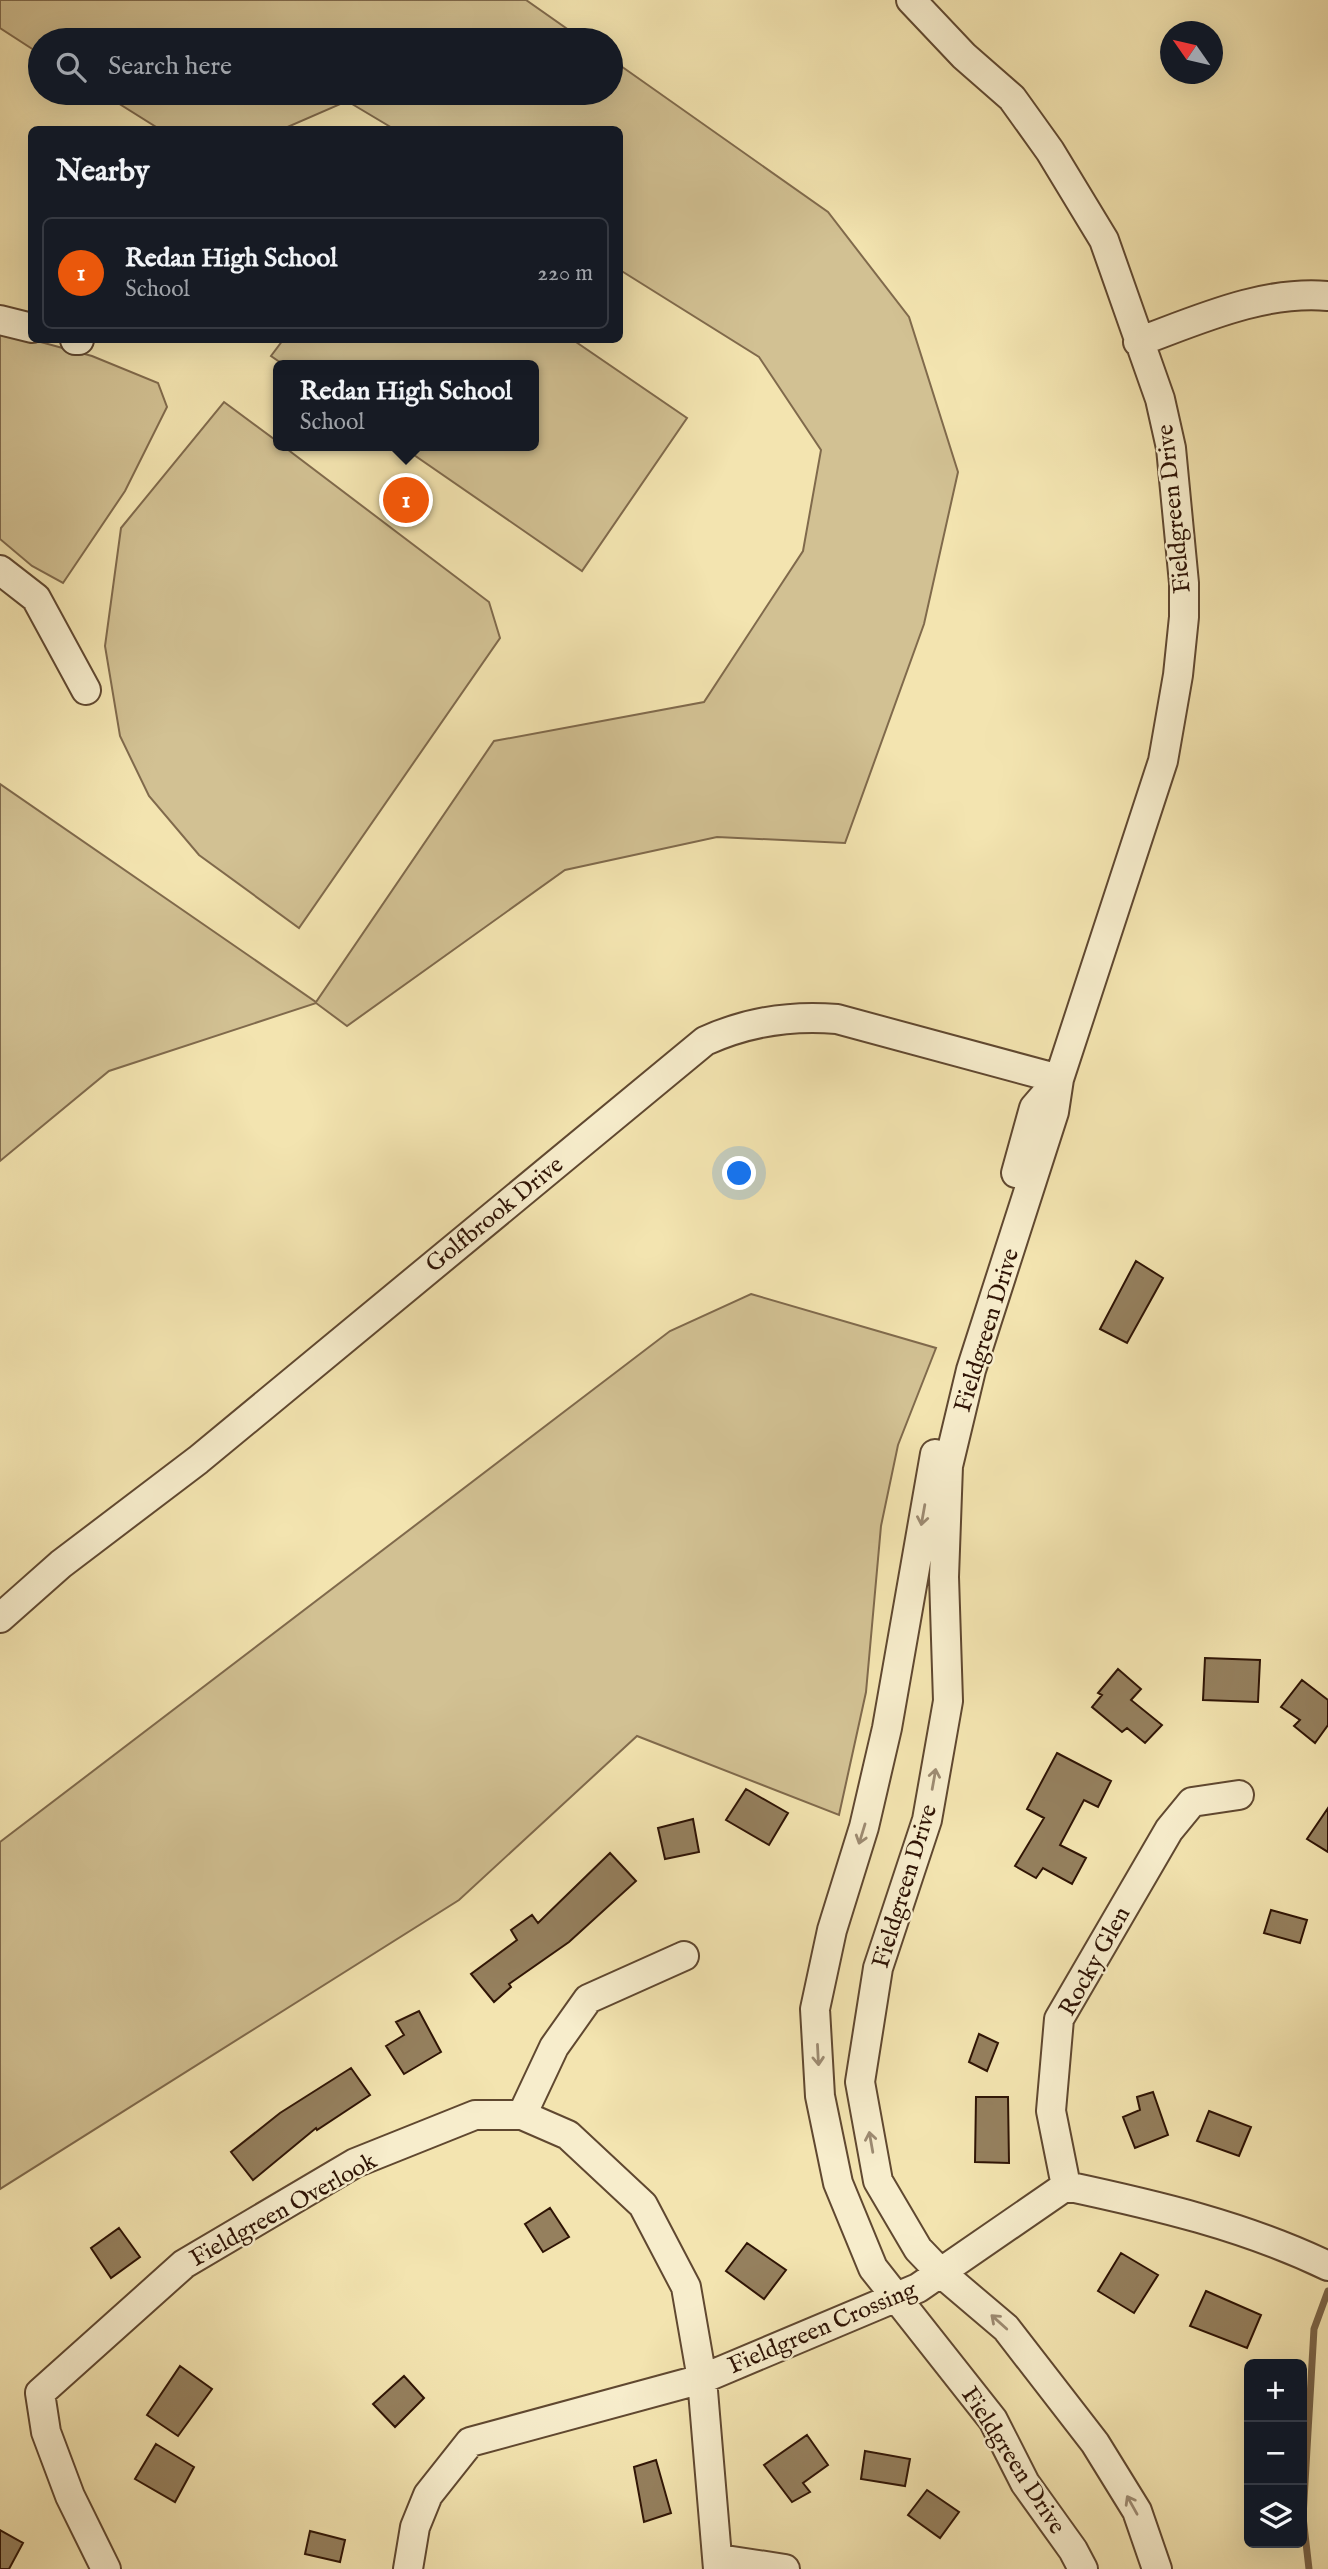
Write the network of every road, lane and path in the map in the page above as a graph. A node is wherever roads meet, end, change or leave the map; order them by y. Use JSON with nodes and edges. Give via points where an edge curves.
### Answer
{"nodes":[{"id":1,"x":911,"y":0,"type":"edge"},
{"id":2,"x":1328,"y":296,"type":"edge"},
{"id":3,"x":0,"y":320,"type":"edge"},
{"id":4,"x":28,"y":327,"type":"edge"},
{"id":5,"x":1138,"y":342,"type":"junction"},
{"id":6,"x":0,"y":570,"type":"edge"},
{"id":7,"x":86,"y":690,"type":"dead end"},
{"id":8,"x":1059,"y":1079,"type":"junction"},
{"id":9,"x":0,"y":1618,"type":"edge"},
{"id":10,"x":1239,"y":1796,"type":"dead end"},
{"id":11,"x":684,"y":1956,"type":"dead end"},
{"id":12,"x":522,"y":2115,"type":"junction"},
{"id":13,"x":1066,"y":2186,"type":"junction"},
{"id":14,"x":1328,"y":2266,"type":"edge"},
{"id":15,"x":940,"y":2272,"type":"junction"},
{"id":16,"x":894,"y":2298,"type":"junction"},
{"id":17,"x":702,"y":2379,"type":"junction"},
{"id":18,"x":719,"y":2564,"type":"edge"},
{"id":19,"x":106,"y":2569,"type":"edge"},
{"id":20,"x":408,"y":2569,"type":"edge"},
{"id":21,"x":785,"y":2569,"type":"edge"},
{"id":22,"x":1083,"y":2569,"type":"edge"},
{"id":23,"x":1157,"y":2569,"type":"edge"}],
"edges":[{"from":1,"to":5,"type":"street","name":"Fieldgreen Drive","via":[[1012,98],[1050,151],[1104,240]]},
{"from":2,"to":5,"type":"street","via":[[1305,294],[1226,310]]},
{"from":3,"to":4,"type":"street"},
{"from":5,"to":8,"type":"street","name":"Fieldgreen Drive","via":[[1160,399],[1171,448],[1184,583],[1178,675],[1163,761]]},
{"from":6,"to":7,"type":"street","via":[[37,598]]},
{"from":8,"to":9,"type":"street","name":"Golfbrook Drive","via":[[837,1019],[804,1016],[736,1027],[705,1041]]},
{"from":15,"to":8,"type":"street","name":"Fieldgreen Drive","one_way":true,"via":[[918,2249],[878,2180],[860,2082],[878,1968],[927,1820],[947,1701],[944,1577],[948,1466],[971,1370],[1054,1112]]},
{"from":8,"to":16,"type":"street","name":"Fieldgreen Drive","one_way":true,"via":[[1034,1108],[943,1408],[887,1728],[815,2009],[820,2096],[838,2183],[873,2268]]},
{"from":10,"to":13,"type":"street","name":"Rocky Glen","via":[[1192,1802],[1169,1830],[1059,2019],[1051,2111]]},
{"from":11,"to":12,"type":"street","via":[[588,1999],[554,2047]]},
{"from":12,"to":17,"type":"street","name":"Fieldgreen Overlook","via":[[568,2135],[643,2205],[686,2287]]},
{"from":12,"to":19,"type":"street","name":"Fieldgreen Overlook","via":[[475,2115],[355,2163],[184,2264],[40,2393],[46,2432],[70,2496]]},
{"from":13,"to":14,"type":"street","via":[[1210,2221],[1287,2246]]},
{"from":13,"to":15,"type":"street","name":"Fieldgreen Crossing"},
{"from":15,"to":16,"type":"street","name":"Fieldgreen Crossing"},
{"from":23,"to":15,"type":"street","name":"Fieldgreen Drive","one_way":true,"via":[[1137,2511],[1096,2443],[1006,2328]]},
{"from":16,"to":17,"type":"street","name":"Fieldgreen Crossing"},
{"from":16,"to":22,"type":"street","name":"Fieldgreen Drive","via":[[993,2420],[1025,2483]]},
{"from":17,"to":18,"type":"street","name":"Fieldgreen Overlook"},
{"from":17,"to":20,"type":"street","name":"Fieldgreen Crossing","via":[[470,2442],[428,2496],[415,2527]]},
{"from":18,"to":21,"type":"street"}]}
